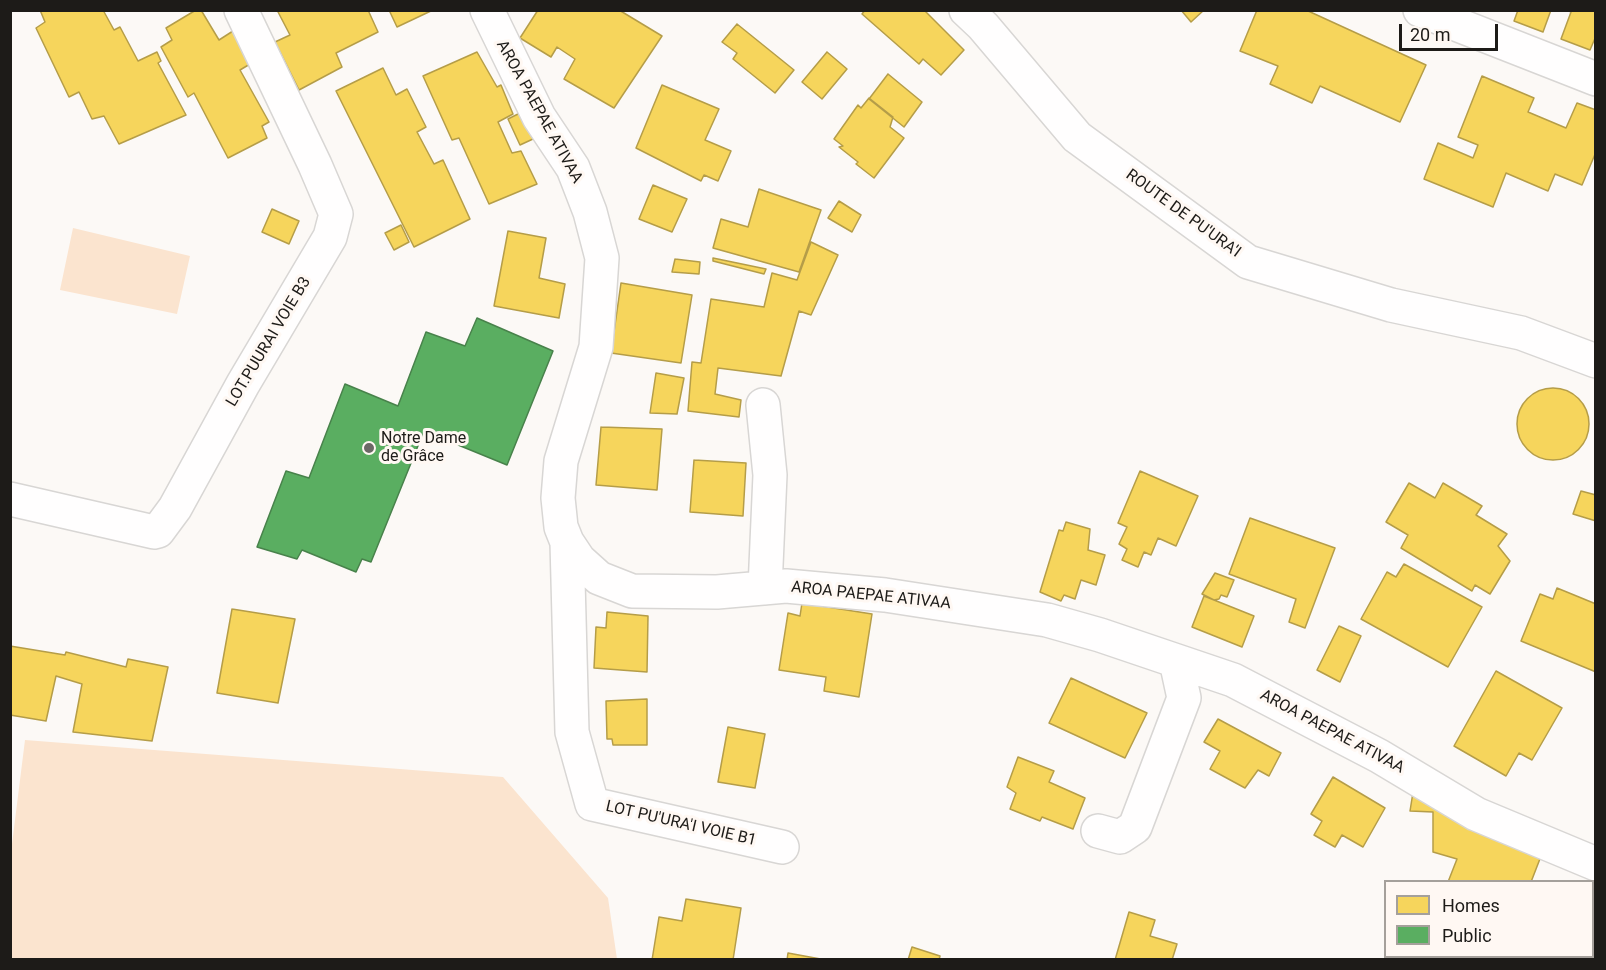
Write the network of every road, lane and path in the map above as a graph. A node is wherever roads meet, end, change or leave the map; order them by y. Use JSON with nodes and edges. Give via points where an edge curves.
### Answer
{"nodes":[{"id":1,"x":241,"y":10,"type":"edge"},
{"id":2,"x":486,"y":10,"type":"edge"},
{"id":3,"x":966,"y":10,"type":"edge"},
{"id":4,"x":1420,"y":10,"type":"edge"},
{"id":5,"x":1596,"y":79,"type":"edge"},
{"id":6,"x":1596,"y":361,"type":"edge"},
{"id":7,"x":764,"y":405,"type":"dead end"},
{"id":8,"x":10,"y":499,"type":"edge"},
{"id":9,"x":567,"y":542,"type":"junction"},
{"id":10,"x":765,"y":588,"type":"junction"},
{"id":11,"x":1176,"y":661,"type":"junction"},
{"id":12,"x":1098,"y":831,"type":"dead end"},
{"id":13,"x":782,"y":846,"type":"dead end"},
{"id":14,"x":1596,"y":864,"type":"edge"}],
"edges":[{"from":1,"to":8,"type":"street","name":"LOT.PUURAI VOIE B3","via":[[336,214],[330,237],[175,508],[158,531]]},
{"from":2,"to":9,"type":"street","name":"AROA PAEPAE ATIVAA","via":[[539,117],[573,168],[602,258],[596,347],[561,461],[558,498]]},
{"from":3,"to":6,"type":"street","name":"ROUTE DE PU'URA'I","via":[[1077,137],[1248,262],[1391,305],[1521,333]]},
{"from":4,"to":5,"type":"street"},
{"from":7,"to":10,"type":"street","via":[[770,475]]},
{"from":9,"to":10,"type":"street","name":"AROA PAEPAE ATIVAA","via":[[599,578],[633,591],[678,593]]},
{"from":9,"to":13,"type":"street","name":"LOT PU'URA'I VOIE B1","via":[[572,732],[592,804]]},
{"from":10,"to":11,"type":"street","name":"AROA PAEPAE ATIVAA","via":[[786,586],[885,595],[1047,620]]},
{"from":11,"to":12,"type":"street","via":[[1184,698],[1136,827],[1120,837]]},
{"from":11,"to":14,"type":"street","name":"AROA PAEPAE ATIVAA","via":[[1233,680],[1379,756],[1476,814]]}]}
